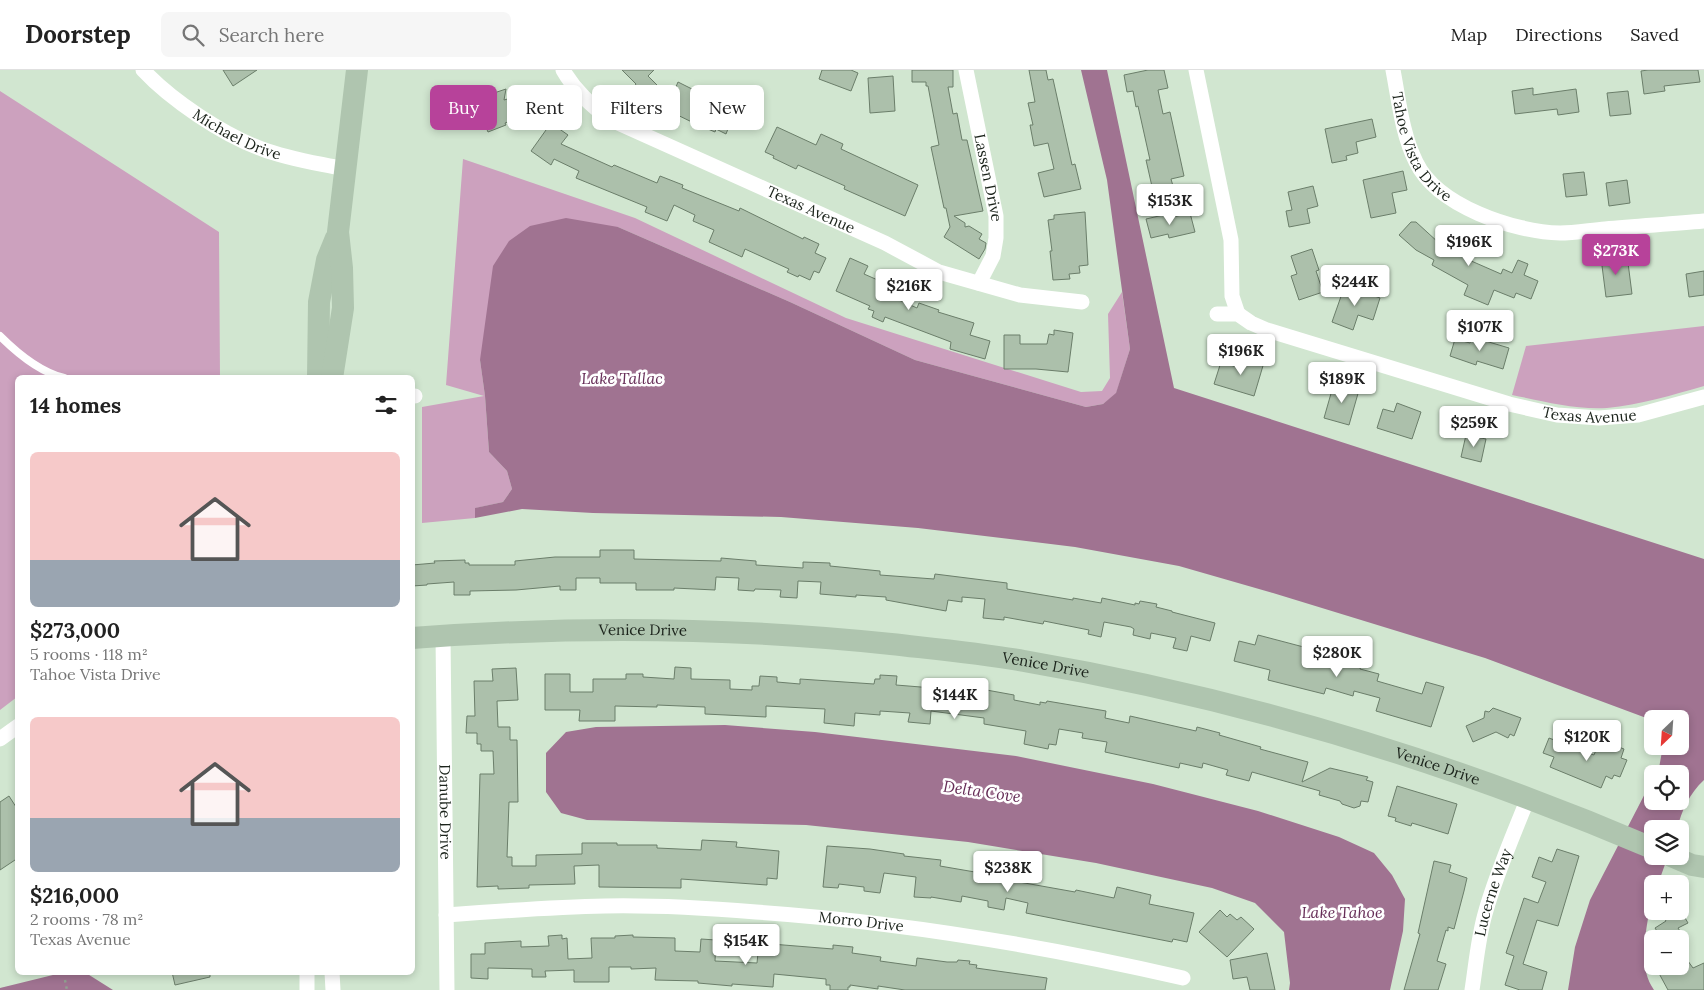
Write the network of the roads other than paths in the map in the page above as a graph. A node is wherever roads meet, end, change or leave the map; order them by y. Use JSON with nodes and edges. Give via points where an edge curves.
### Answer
{"nodes":[{"id":1,"x":144,"y":70,"type":"edge"},
{"id":2,"x":357,"y":70,"type":"edge"},
{"id":3,"x":563,"y":70,"type":"edge"},
{"id":4,"x":966,"y":70,"type":"edge"},
{"id":5,"x":1196,"y":70,"type":"edge"},
{"id":6,"x":1393,"y":70,"type":"edge"},
{"id":7,"x":344,"y":169,"type":"junction"},
{"id":8,"x":1704,"y":221,"type":"edge"},
{"id":9,"x":338,"y":232,"type":"junction"},
{"id":10,"x":979,"y":283,"type":"junction"},
{"id":11,"x":1082,"y":302,"type":"dead end"},
{"id":12,"x":1217,"y":314,"type":"dead end"},
{"id":13,"x":1238,"y":314,"type":"junction"},
{"id":14,"x":0,"y":336,"type":"edge"},
{"id":15,"x":58,"y":375,"type":"edge"},
{"id":16,"x":318,"y":375,"type":"edge"},
{"id":17,"x":332,"y":375,"type":"edge"},
{"id":18,"x":1704,"y":396,"type":"edge"},
{"id":19,"x":443,"y":636,"type":"junction"},
{"id":20,"x":415,"y":638,"type":"edge"},
{"id":21,"x":15,"y":728,"type":"edge"},
{"id":22,"x":0,"y":739,"type":"edge"},
{"id":23,"x":1528,"y":798,"type":"junction"},
{"id":24,"x":1644,"y":845,"type":"edge"},
{"id":25,"x":1689,"y":863,"type":"edge"},
{"id":26,"x":1704,"y":867,"type":"edge"},
{"id":27,"x":446,"y":914,"type":"junction"},
{"id":28,"x":307,"y":975,"type":"edge"},
{"id":29,"x":332,"y":975,"type":"edge"},
{"id":30,"x":1182,"y":978,"type":"dead end"},
{"id":31,"x":307,"y":990,"type":"edge"},
{"id":32,"x":333,"y":990,"type":"edge"},
{"id":33,"x":447,"y":990,"type":"edge"},
{"id":34,"x":1472,"y":990,"type":"edge"}],
"edges":[{"from":1,"to":7,"type":"street","name":"Michael Drive","via":[[172,95],[229,134],[261,149]]},
{"from":2,"to":7,"type":"street"},
{"from":3,"to":10,"type":"street","name":"Texas Avenue","via":[[587,102],[609,120],[886,243],[938,272]]},
{"from":4,"to":10,"type":"street","name":"Lassen Drive","via":[[996,216],[993,256]]},
{"from":5,"to":13,"type":"street","via":[[1231,240],[1232,296]]},
{"from":6,"to":8,"type":"street","name":"Tahoe Vista Drive","via":[[1406,136],[1416,164],[1431,184],[1450,200],[1488,218],[1522,228],[1560,233]]},
{"from":7,"to":9,"type":"street"},
{"from":9,"to":16,"type":"street","via":[[327,260],[319,302]]},
{"from":9,"to":17,"type":"street","via":[[343,308]]},
{"from":10,"to":11,"type":"street","name":"Texas Avenue","via":[[1020,295]]},
{"from":12,"to":13,"type":"street"},
{"from":13,"to":18,"type":"street","name":"Texas Avenue","via":[[1267,330],[1509,404],[1557,414],[1599,418],[1638,415]]},
{"from":14,"to":15,"type":"lane","via":[[14,350]]},
{"from":19,"to":20,"type":"street","name":"Venice Drive"},
{"from":19,"to":23,"type":"street","name":"Venice Drive","via":[[603,629],[715,631],[830,638],[1021,660],[1123,679],[1229,704],[1405,756]]},
{"from":19,"to":27,"type":"street","name":"Danube Drive"},
{"from":21,"to":22,"type":"street"},
{"from":23,"to":24,"type":"street","name":"Venice Drive"},
{"from":23,"to":34,"type":"street","name":"Lucerne Way","via":[[1484,915]]},
{"from":25,"to":26,"type":"street"},
{"from":27,"to":30,"type":"street","name":"Morro Drive","via":[[606,906],[798,915],[973,936]]},
{"from":27,"to":33,"type":"street","name":"Danube Drive"},
{"from":28,"to":31,"type":"street"},
{"from":29,"to":32,"type":"street"}]}
